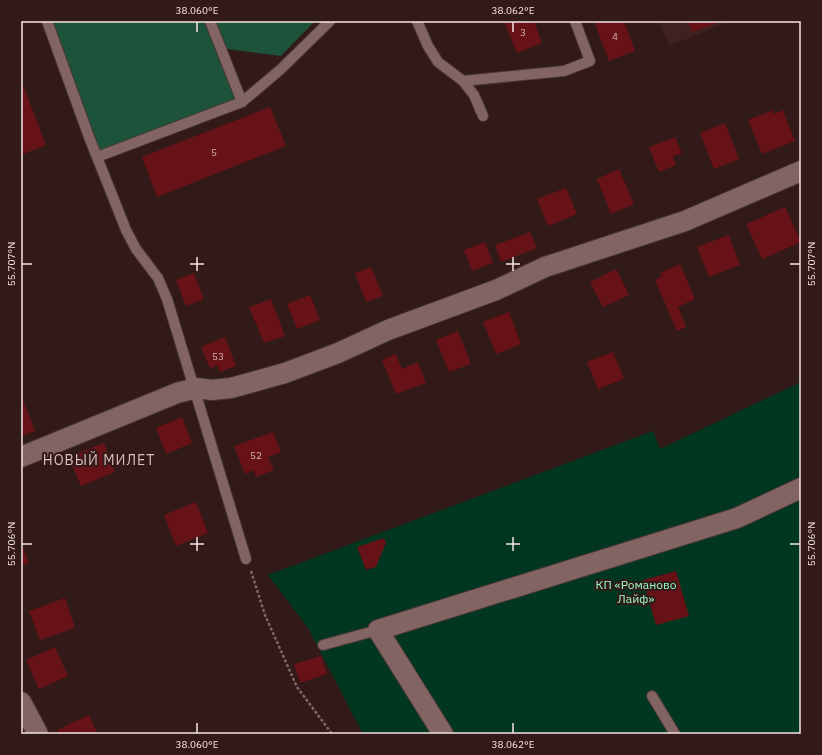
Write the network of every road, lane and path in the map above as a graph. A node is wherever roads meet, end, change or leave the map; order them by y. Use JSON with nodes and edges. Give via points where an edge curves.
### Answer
{"nodes":[{"id":1,"x":48,"y":21,"type":"edge"},
{"id":2,"x":210,"y":21,"type":"edge"},
{"id":3,"x":330,"y":21,"type":"edge"},
{"id":4,"x":417,"y":21,"type":"edge"},
{"id":5,"x":575,"y":21,"type":"edge"},
{"id":6,"x":463,"y":81,"type":"junction"},
{"id":7,"x":242,"y":102,"type":"junction"},
{"id":8,"x":484,"y":116,"type":"dead end"},
{"id":9,"x":97,"y":157,"type":"junction"},
{"id":10,"x":801,"y":171,"type":"edge"},
{"id":11,"x":196,"y":388,"type":"junction"},
{"id":12,"x":21,"y":457,"type":"edge"},
{"id":13,"x":801,"y":488,"type":"edge"},
{"id":14,"x":246,"y":559,"type":"joint"},
{"id":15,"x":378,"y":630,"type":"junction"},
{"id":16,"x":323,"y":645,"type":"dead end"},
{"id":17,"x":652,"y":696,"type":"dead end"},
{"id":18,"x":21,"y":702,"type":"edge"},
{"id":19,"x":38,"y":734,"type":"edge"},
{"id":20,"x":332,"y":734,"type":"edge"},
{"id":21,"x":443,"y":734,"type":"edge"},
{"id":22,"x":675,"y":734,"type":"edge"}],
"edges":[{"from":1,"to":9,"type":"lane"},
{"from":2,"to":7,"type":"lane"},
{"from":3,"to":7,"type":"lane","via":[[281,69]]},
{"from":4,"to":6,"type":"lane","via":[[438,62]]},
{"from":5,"to":6,"type":"lane","via":[[590,62],[564,71]]},
{"from":6,"to":8,"type":"lane","via":[[474,95]]},
{"from":7,"to":9,"type":"lane"},
{"from":9,"to":11,"type":"lane","via":[[126,230],[158,278]]},
{"from":10,"to":11,"type":"street","via":[[685,221],[545,267],[496,290],[388,330],[338,353],[231,388]]},
{"from":11,"to":12,"type":"street","via":[[177,393]]},
{"from":11,"to":14,"type":"lane"},
{"from":13,"to":15,"type":"street","via":[[737,518]]},
{"from":14,"to":20,"type":"path","via":[[265,615],[297,687]]},
{"from":15,"to":16,"type":"lane"},
{"from":15,"to":21,"type":"street"},
{"from":17,"to":22,"type":"lane"},
{"from":18,"to":19,"type":"street"}]}
